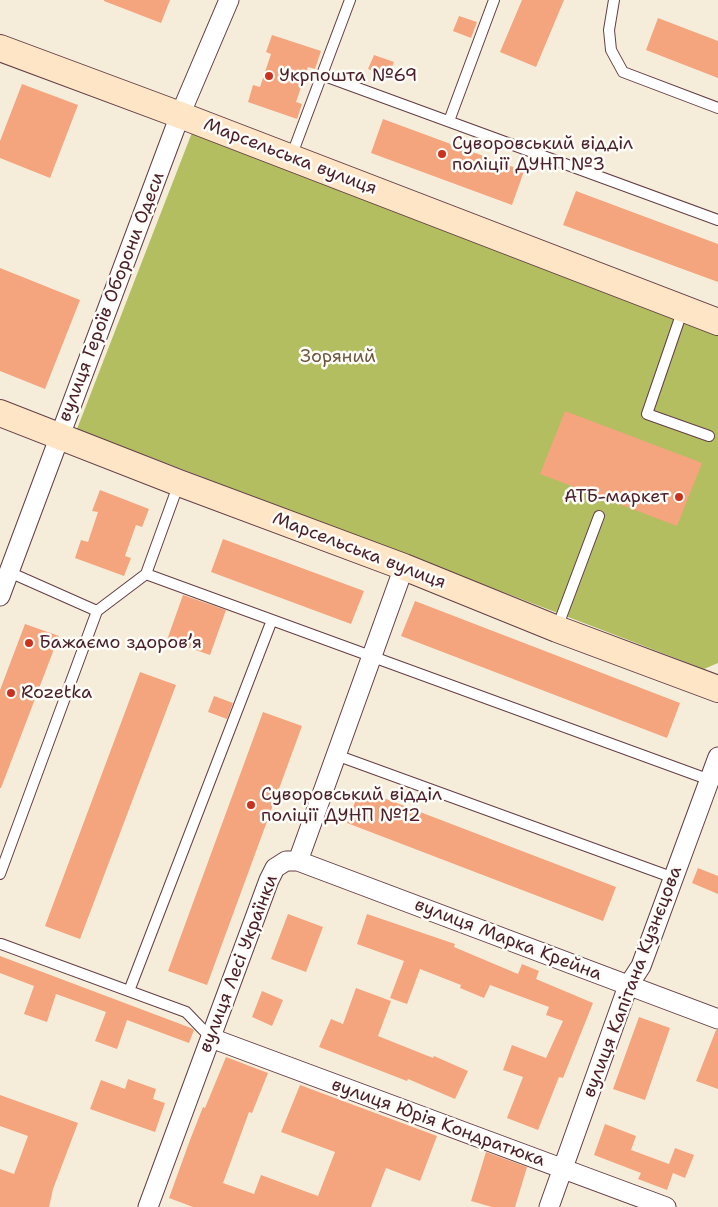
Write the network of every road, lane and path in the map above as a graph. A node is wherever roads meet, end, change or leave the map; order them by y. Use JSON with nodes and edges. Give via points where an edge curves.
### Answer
{"nodes":[{"id":1,"x":228,"y":0,"type":"edge"},
{"id":2,"x":350,"y":0,"type":"edge"},
{"id":3,"x":494,"y":0,"type":"edge"},
{"id":4,"x":614,"y":0,"type":"edge"},
{"id":5,"x":0,"y":48,"type":"edge"},
{"id":6,"x":322,"y":75,"type":"junction"},
{"id":7,"x":718,"y":108,"type":"edge"},
{"id":8,"x":180,"y":115,"type":"junction"},
{"id":9,"x":449,"y":121,"type":"junction"},
{"id":10,"x":291,"y":157,"type":"junction"},
{"id":11,"x":718,"y":220,"type":"edge"},
{"id":12,"x":683,"y":308,"type":"junction"},
{"id":13,"x":718,"y":322,"type":"edge"},
{"id":14,"x":0,"y":413,"type":"edge"},
{"id":15,"x":60,"y":436,"type":"junction"},
{"id":16,"x":709,"y":436,"type":"dead end"},
{"id":17,"x":179,"y":483,"type":"junction"},
{"id":18,"x":598,"y":516,"type":"dead end"},
{"id":19,"x":404,"y":567,"type":"junction"},
{"id":20,"x":9,"y":572,"type":"junction"},
{"id":21,"x":146,"y":574,"type":"junction"},
{"id":22,"x":0,"y":596,"type":"edge"},
{"id":23,"x":97,"y":610,"type":"junction"},
{"id":24,"x":272,"y":620,"type":"junction"},
{"id":25,"x":557,"y":629,"type":"junction"},
{"id":26,"x":372,"y":657,"type":"junction"},
{"id":27,"x":718,"y":690,"type":"edge"},
{"id":28,"x":336,"y":755,"type":"junction"},
{"id":29,"x":718,"y":757,"type":"edge"},
{"id":30,"x":710,"y":780,"type":"junction"},
{"id":31,"x":298,"y":861,"type":"junction"},
{"id":32,"x":0,"y":874,"type":"edge"},
{"id":33,"x":674,"y":878,"type":"junction"},
{"id":34,"x":1,"y":944,"type":"dead end"},
{"id":35,"x":628,"y":986,"type":"junction"},
{"id":36,"x":129,"y":991,"type":"junction"},
{"id":37,"x":718,"y":1019,"type":"edge"},
{"id":38,"x":211,"y":1038,"type":"junction"},
{"id":39,"x":563,"y":1169,"type":"junction"},
{"id":40,"x":148,"y":1207,"type":"edge"},
{"id":41,"x":549,"y":1207,"type":"edge"},
{"id":42,"x":666,"y":1207,"type":"edge"}],
"edges":[{"from":1,"to":8,"type":"street","name":"вулиця Героїв Оборони Одеси"},
{"from":2,"to":6,"type":"lane"},
{"from":3,"to":9,"type":"lane"},
{"from":4,"to":7,"type":"lane","via":[[609,30],[611,50],[623,72]]},
{"from":5,"to":8,"type":"street","name":"Марсельська вулиця"},
{"from":6,"to":9,"type":"lane"},
{"from":6,"to":10,"type":"lane"},
{"from":8,"to":10,"type":"street","name":"Марсельська вулиця"},
{"from":8,"to":15,"type":"street","name":"вулиця Героїв Оборони Одеси"},
{"from":9,"to":11,"type":"lane"},
{"from":10,"to":12,"type":"street","name":"Марсельська вулиця"},
{"from":12,"to":13,"type":"street","name":"Марсельська вулиця"},
{"from":12,"to":16,"type":"lane","via":[[647,414]]},
{"from":14,"to":15,"type":"street","name":"Марсельська вулиця"},
{"from":15,"to":17,"type":"street","name":"Марсельська вулиця"},
{"from":15,"to":20,"type":"street","name":"вулиця Героїв Оборони Одеси"},
{"from":17,"to":19,"type":"street","name":"Марсельська вулиця"},
{"from":17,"to":21,"type":"lane"},
{"from":18,"to":25,"type":"lane"},
{"from":19,"to":25,"type":"street","name":"Марсельська вулиця"},
{"from":19,"to":26,"type":"street","name":"вулиця Лесі Українки"},
{"from":20,"to":22,"type":"street","name":"вулиця Героїв Оборони Одеси"},
{"from":20,"to":23,"type":"lane"},
{"from":21,"to":23,"type":"lane"},
{"from":21,"to":24,"type":"lane"},
{"from":23,"to":32,"type":"lane"},
{"from":24,"to":26,"type":"lane"},
{"from":24,"to":36,"type":"lane"},
{"from":25,"to":27,"type":"street","name":"Марсельська вулиця"},
{"from":26,"to":28,"type":"street","name":"вулиця Лесі Українки"},
{"from":26,"to":30,"type":"lane"},
{"from":28,"to":31,"type":"street","name":"вулиця Лесі Українки"},
{"from":28,"to":33,"type":"lane"},
{"from":29,"to":30,"type":"street","name":"вулиця Капітана Кузнєцова"},
{"from":30,"to":33,"type":"street","name":"вулиця Капітана Кузнєцова"},
{"from":31,"to":35,"type":"street","name":"вулиця Марка Крейна"},
{"from":31,"to":38,"type":"street","name":"вулиця Лесі Українки","via":[[286,861],[275,868],[268,880]]},
{"from":33,"to":35,"type":"street","name":"вулиця Капітана Кузнєцова","via":[[641,966]]},
{"from":34,"to":36,"type":"lane"},
{"from":35,"to":37,"type":"street","name":"вулиця Марка Крейна"},
{"from":35,"to":39,"type":"street","name":"вулиця Капітана Кузнєцова"},
{"from":36,"to":38,"type":"lane","via":[[186,1012]]},
{"from":38,"to":39,"type":"street","name":"вулиця Юрія Кондратюка"},
{"from":38,"to":40,"type":"street","name":"вулиця Лесі Українки"},
{"from":39,"to":41,"type":"street","name":"вулиця Капітана Кузнєцова"},
{"from":39,"to":42,"type":"street","name":"вулиця Юрія Кондратюка"}]}
